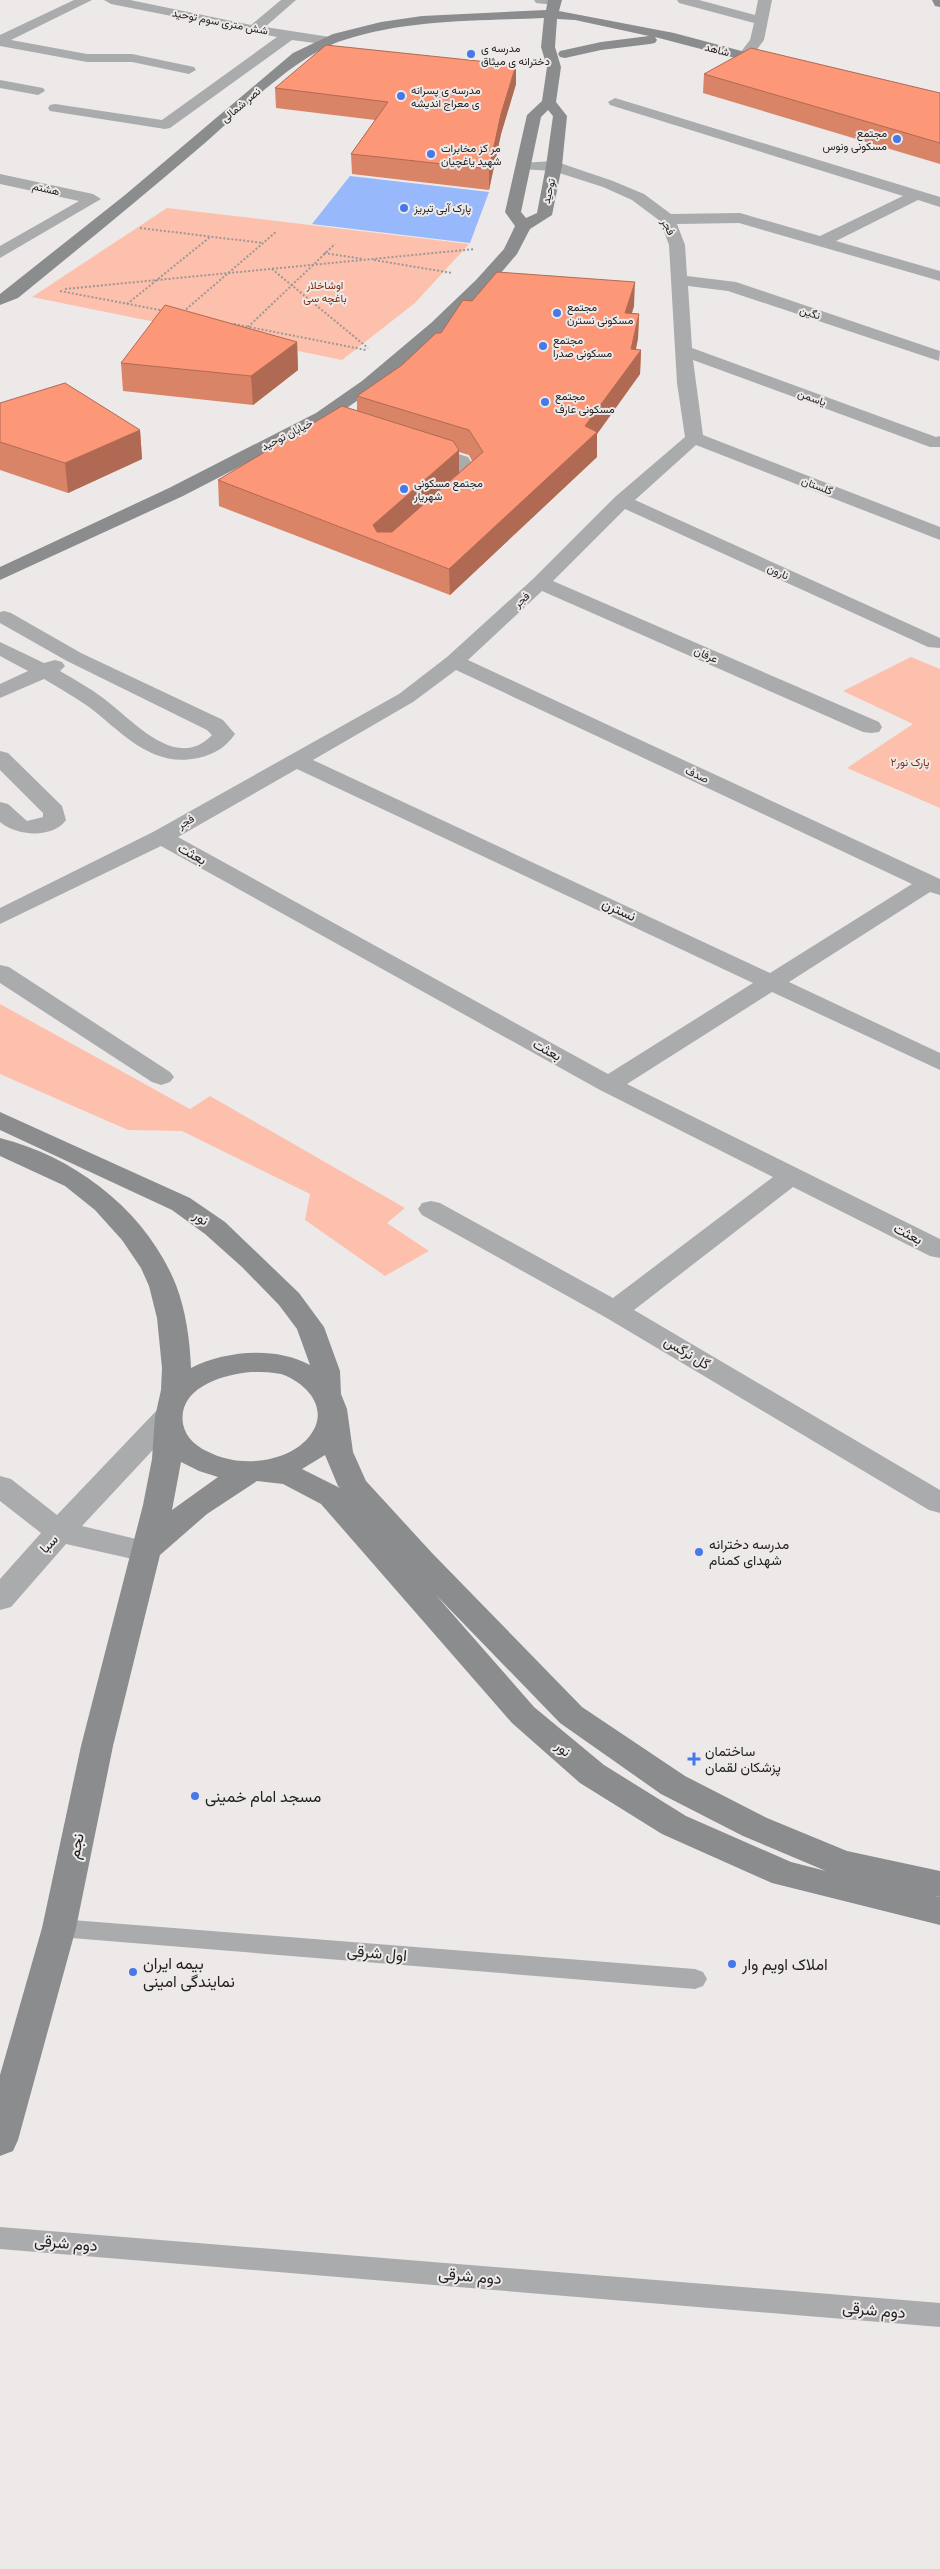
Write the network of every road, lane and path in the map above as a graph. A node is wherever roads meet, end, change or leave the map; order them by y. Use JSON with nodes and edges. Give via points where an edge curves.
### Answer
{"nodes":[{"id":1,"x":85,"y":0,"type":"edge"},
{"id":2,"x":111,"y":0,"type":"edge"},
{"id":3,"x":289,"y":0,"type":"edge"},
{"id":4,"x":684,"y":0,"type":"edge"},
{"id":5,"x":765,"y":0,"type":"edge"},
{"id":6,"x":550,"y":7,"type":"edge"},
{"id":7,"x":761,"y":21,"type":"junction"},
{"id":8,"x":574,"y":23,"type":"junction"},
{"id":9,"x":254,"y":30,"type":"junction"},
{"id":10,"x":289,"y":35,"type":"junction"},
{"id":11,"x":655,"y":40,"type":"junction"},
{"id":12,"x":0,"y":41,"type":"edge"},
{"id":13,"x":330,"y":41,"type":"junction"},
{"id":14,"x":698,"y":46,"type":"junction"},
{"id":15,"x":565,"y":54,"type":"junction"},
{"id":16,"x":744,"y":57,"type":"junction"},
{"id":17,"x":554,"y":67,"type":"junction"},
{"id":18,"x":790,"y":68,"type":"edge"},
{"id":19,"x":189,"y":70,"type":"dead end"},
{"id":20,"x":0,"y":84,"type":"edge"},
{"id":21,"x":38,"y":90,"type":"dead end"},
{"id":22,"x":549,"y":102,"type":"junction"},
{"id":23,"x":615,"y":102,"type":"dead end"},
{"id":24,"x":55,"y":108,"type":"dead end"},
{"id":25,"x":524,"y":166,"type":"junction"},
{"id":26,"x":554,"y":166,"type":"junction"},
{"id":27,"x":0,"y":179,"type":"edge"},
{"id":28,"x":916,"y":195,"type":"junction"},
{"id":29,"x":940,"y":202,"type":"edge"},
{"id":30,"x":666,"y":219,"type":"junction"},
{"id":31,"x":100,"y":224,"type":"junction"},
{"id":32,"x":523,"y":226,"type":"junction"},
{"id":33,"x":277,"y":231,"type":"dead end"},
{"id":34,"x":210,"y":237,"type":"junction"},
{"id":35,"x":821,"y":242,"type":"junction"},
{"id":36,"x":263,"y":243,"type":"junction"},
{"id":37,"x":335,"y":244,"type":"dead end"},
{"id":38,"x":514,"y":245,"type":"junction"},
{"id":39,"x":0,"y":253,"type":"edge"},
{"id":40,"x":324,"y":253,"type":"junction"},
{"id":41,"x":369,"y":259,"type":"junction"},
{"id":42,"x":311,"y":265,"type":"junction"},
{"id":43,"x":272,"y":269,"type":"junction"},
{"id":44,"x":229,"y":273,"type":"junction"},
{"id":45,"x":940,"y":276,"type":"edge"},
{"id":46,"x":487,"y":278,"type":"junction"},
{"id":47,"x":157,"y":280,"type":"junction"},
{"id":48,"x":679,"y":280,"type":"junction"},
{"id":49,"x":292,"y":285,"type":"junction"},
{"id":50,"x":0,"y":300,"type":"edge"},
{"id":51,"x":127,"y":304,"type":"junction"},
{"id":52,"x":172,"y":312,"type":"edge"},
{"id":53,"x":190,"y":316,"type":"edge"},
{"id":54,"x":228,"y":323,"type":"edge"},
{"id":55,"x":247,"y":327,"type":"junction"},
{"id":56,"x":684,"y":351,"type":"junction"},
{"id":57,"x":939,"y":356,"type":"edge"},
{"id":58,"x":322,"y":417,"type":"junction"},
{"id":59,"x":341,"y":423,"type":"edge"},
{"id":60,"x":694,"y":438,"type":"junction"},
{"id":61,"x":940,"y":441,"type":"edge"},
{"id":62,"x":406,"y":443,"type":"edge"},
{"id":63,"x":622,"y":501,"type":"junction"},
{"id":64,"x":436,"y":508,"type":"edge"},
{"id":65,"x":940,"y":534,"type":"edge"},
{"id":66,"x":0,"y":574,"type":"edge"},
{"id":67,"x":540,"y":583,"type":"junction"},
{"id":68,"x":4,"y":617,"type":"dead end"},
{"id":69,"x":934,"y":643,"type":"dead end"},
{"id":70,"x":0,"y":648,"type":"edge"},
{"id":71,"x":74,"y":657,"type":"junction"},
{"id":72,"x":454,"y":661,"type":"junction"},
{"id":73,"x":44,"y":672,"type":"junction"},
{"id":74,"x":0,"y":692,"type":"edge"},
{"id":75,"x":872,"y":727,"type":"dead end"},
{"id":76,"x":0,"y":758,"type":"edge"},
{"id":77,"x":296,"y":760,"type":"junction"},
{"id":78,"x":0,"y":809,"type":"edge"},
{"id":79,"x":161,"y":837,"type":"junction"},
{"id":80,"x":935,"y":886,"type":"edge"},
{"id":81,"x":0,"y":916,"type":"edge"},
{"id":82,"x":0,"y":972,"type":"edge"},
{"id":83,"x":773,"y":982,"type":"junction"},
{"id":84,"x":940,"y":1062,"type":"edge"},
{"id":85,"x":161,"y":1077,"type":"dead end"},
{"id":86,"x":609,"y":1085,"type":"junction"},
{"id":87,"x":0,"y":1120,"type":"edge"},
{"id":88,"x":0,"y":1146,"type":"edge"},
{"id":89,"x":791,"y":1176,"type":"junction"},
{"id":90,"x":431,"y":1209,"type":"dead end"},
{"id":91,"x":940,"y":1250,"type":"edge"},
{"id":92,"x":615,"y":1311,"type":"junction"},
{"id":93,"x":330,"y":1402,"type":"junction"},
{"id":94,"x":170,"y":1414,"type":"junction"},
{"id":95,"x":258,"y":1470,"type":"junction"},
{"id":96,"x":0,"y":1486,"type":"edge"},
{"id":97,"x":940,"y":1503,"type":"edge"},
{"id":98,"x":59,"y":1532,"type":"junction"},
{"id":99,"x":146,"y":1551,"type":"junction"},
{"id":100,"x":0,"y":1599,"type":"edge"},
{"id":101,"x":940,"y":1884,"type":"edge"},
{"id":102,"x":940,"y":1910,"type":"edge"},
{"id":103,"x":59,"y":1928,"type":"junction"},
{"id":104,"x":695,"y":1979,"type":"dead end"},
{"id":105,"x":0,"y":2140,"type":"edge"},
{"id":106,"x":0,"y":2238,"type":"edge"},
{"id":107,"x":940,"y":2315,"type":"edge"}],
"edges":[{"from":1,"to":12,"type":"street"},
{"from":2,"to":9,"type":"street","name":"شش متری سوم توحید"},
{"from":3,"to":9,"type":"street"},
{"from":4,"to":7,"type":"street"},
{"from":5,"to":7,"type":"street"},
{"from":6,"to":8,"type":"main road","name":"نصر شمالی"},
{"from":6,"to":13,"type":"main road","name":"نصر شمالی","via":[[526,14],[422,20],[381,26]]},
{"from":6,"to":17,"type":"main road","via":[[548,47]]},
{"from":7,"to":16,"type":"street","via":[[758,40]]},
{"from":8,"to":11,"type":"main road","name":"شاهد"},
{"from":8,"to":14,"type":"main road","name":"شاهد","via":[[674,37]]},
{"from":8,"to":15,"type":"main road","via":[[571,48]]},
{"from":9,"to":10,"type":"street","name":"شش متری سوم توحید"},
{"from":10,"to":13,"type":"street","name":"شش متری سوم توحید"},
{"from":10,"to":24,"type":"street","via":[[165,125]]},
{"from":11,"to":14,"type":"main road","name":"شاهد"},
{"from":11,"to":15,"type":"main road"},
{"from":12,"to":19,"type":"street","via":[[87,58],[132,58]]},
{"from":13,"to":31,"type":"main road","name":"نصر شمالی","via":[[298,56]]},
{"from":14,"to":16,"type":"main road","name":"شاهد"},
{"from":15,"to":17,"type":"main road"},
{"from":16,"to":18,"type":"main road","name":"شاهد"},
{"from":17,"to":22,"type":"main road"},
{"from":20,"to":21,"type":"street"},
{"from":22,"to":25,"type":"main road","via":[[534,115]]},
{"from":22,"to":26,"type":"main road","name":"توحید","via":[[560,116]]},
{"from":23,"to":28,"type":"street"},
{"from":25,"to":26,"type":"street","name":"فجر"},
{"from":25,"to":32,"type":"main road","via":[[513,212]]},
{"from":26,"to":30,"type":"street","name":"فجر","via":[[638,197]]},
{"from":26,"to":32,"type":"main road","name":"توحید","via":[[544,215]]},
{"from":27,"to":39,"type":"street","name":"هشتم","via":[[93,199]]},
{"from":28,"to":29,"type":"street"},
{"from":28,"to":35,"type":"street"},
{"from":30,"to":35,"type":"street","via":[[740,218]]},
{"from":30,"to":48,"type":"street","name":"فجر","via":[[677,245]]},
{"from":31,"to":34,"type":"path"},
{"from":31,"to":50,"type":"main road","name":"نصر شمالی"},
{"from":32,"to":38,"type":"main road","name":"خیابان توحید"},
{"from":33,"to":36,"type":"path"},
{"from":34,"to":36,"type":"path"},
{"from":34,"to":47,"type":"path"},
{"from":35,"to":45,"type":"street"},
{"from":36,"to":44,"type":"path"},
{"from":37,"to":40,"type":"path"},
{"from":38,"to":41,"type":"path"},
{"from":38,"to":46,"type":"main road","name":"خیابان توحید"},
{"from":40,"to":41,"type":"path"},
{"from":40,"to":42,"type":"path"},
{"from":41,"to":42,"type":"path"},
{"from":41,"to":46,"type":"path"},
{"from":42,"to":43,"type":"path"},
{"from":42,"to":49,"type":"path"},
{"from":43,"to":44,"type":"path"},
{"from":43,"to":49,"type":"path"},
{"from":44,"to":47,"type":"path"},
{"from":44,"to":53,"type":"path","via":[[181,314]]},
{"from":46,"to":58,"type":"main road","name":"خیابان توحید","via":[[437,328],[368,385]]},
{"from":47,"to":51,"type":"path"},
{"from":47,"to":51,"type":"path","via":[[55,290]]},
{"from":48,"to":56,"type":"street","name":"فجر"},
{"from":48,"to":57,"type":"street","name":"نگین","via":[[730,286]]},
{"from":49,"to":55,"type":"path"},
{"from":49,"to":55,"type":"path","via":[[372,351]]},
{"from":51,"to":52,"type":"path"},
{"from":54,"to":55,"type":"path"},
{"from":56,"to":60,"type":"street","name":"فجر"},
{"from":56,"to":61,"type":"street","name":"یاسمن","via":[[936,443]]},
{"from":58,"to":59,"type":"street"},
{"from":58,"to":66,"type":"main road","name":"خیابان توحید","via":[[176,492]]},
{"from":60,"to":63,"type":"street","name":"فجر"},
{"from":60,"to":65,"type":"street","name":"گلستان"},
{"from":62,"to":64,"type":"street","via":[[461,461],[472,477]]},
{"from":63,"to":67,"type":"street","name":"فجر"},
{"from":63,"to":69,"type":"street","name":"نارون"},
{"from":67,"to":72,"type":"street","name":"فجر"},
{"from":67,"to":75,"type":"street","name":"عرفان"},
{"from":68,"to":71,"type":"street"},
{"from":70,"to":73,"type":"street"},
{"from":71,"to":73,"type":"street"},
{"from":71,"to":73,"type":"street","via":[[215,725],[224,734],[216,745],[188,756],[162,752],[85,695]]},
{"from":72,"to":77,"type":"street","name":"فجر","via":[[406,698]]},
{"from":72,"to":80,"type":"street","name":"صدف"},
{"from":73,"to":74,"type":"street"},
{"from":76,"to":78,"type":"street","via":[[54,812],[55,820],[38,828],[22,828]]},
{"from":77,"to":79,"type":"street","name":"فجر"},
{"from":77,"to":83,"type":"street","name":"نسترن"},
{"from":79,"to":81,"type":"street","name":"فجر"},
{"from":79,"to":86,"type":"street","name":"بعثت"},
{"from":80,"to":83,"type":"street"},
{"from":82,"to":85,"type":"street"},
{"from":83,"to":84,"type":"street","name":"نسترن"},
{"from":83,"to":86,"type":"street"},
{"from":86,"to":89,"type":"street","name":"بعثت"},
{"from":87,"to":93,"type":"main road","name":"نور","via":[[181,1204],[215,1228],[271,1280],[310,1328],[326,1371]]},
{"from":88,"to":94,"type":"main road","via":[[73,1180],[116,1214],[132,1235],[154,1270],[168,1302],[176,1368]]},
{"from":89,"to":91,"type":"street","name":"بعثت"},
{"from":89,"to":92,"type":"street"},
{"from":90,"to":92,"type":"street","name":"گل نرگس"},
{"from":92,"to":97,"type":"street","name":"گل نرگس"},
{"from":93,"to":94,"type":"main road","via":[[315,1380],[297,1369],[274,1363],[250,1362],[226,1365],[204,1373],[186,1385]]},
{"from":93,"to":95,"type":"main road","via":[[330,1430],[316,1448],[293,1462]]},
{"from":93,"to":101,"type":"main road","name":"نور","via":[[338,1452],[353,1486],[571,1715],[673,1785],[755,1827],[842,1863]]},
{"from":94,"to":95,"type":"main road","via":[[171,1435],[184,1452],[206,1464],[234,1471]]},
{"from":94,"to":98,"type":"street"},
{"from":94,"to":99,"type":"main road","name":"نجم","via":[[162,1497]]},
{"from":95,"to":99,"type":"main road","via":[[201,1501]]},
{"from":95,"to":102,"type":"main road","name":"نور","via":[[291,1476],[332,1497],[523,1714],[592,1774],[674,1825],[784,1874]]},
{"from":96,"to":98,"type":"street"},
{"from":98,"to":99,"type":"street","name":"سبا"},
{"from":98,"to":100,"type":"street","name":"سبا"},
{"from":99,"to":103,"type":"main road","name":"نجم","via":[[97,1746]]},
{"from":103,"to":104,"type":"lane","name":"اول شرقی"},
{"from":103,"to":105,"type":"main road","name":"نجم"},
{"from":106,"to":107,"type":"lane","name":"دوم شرقی"}]}
